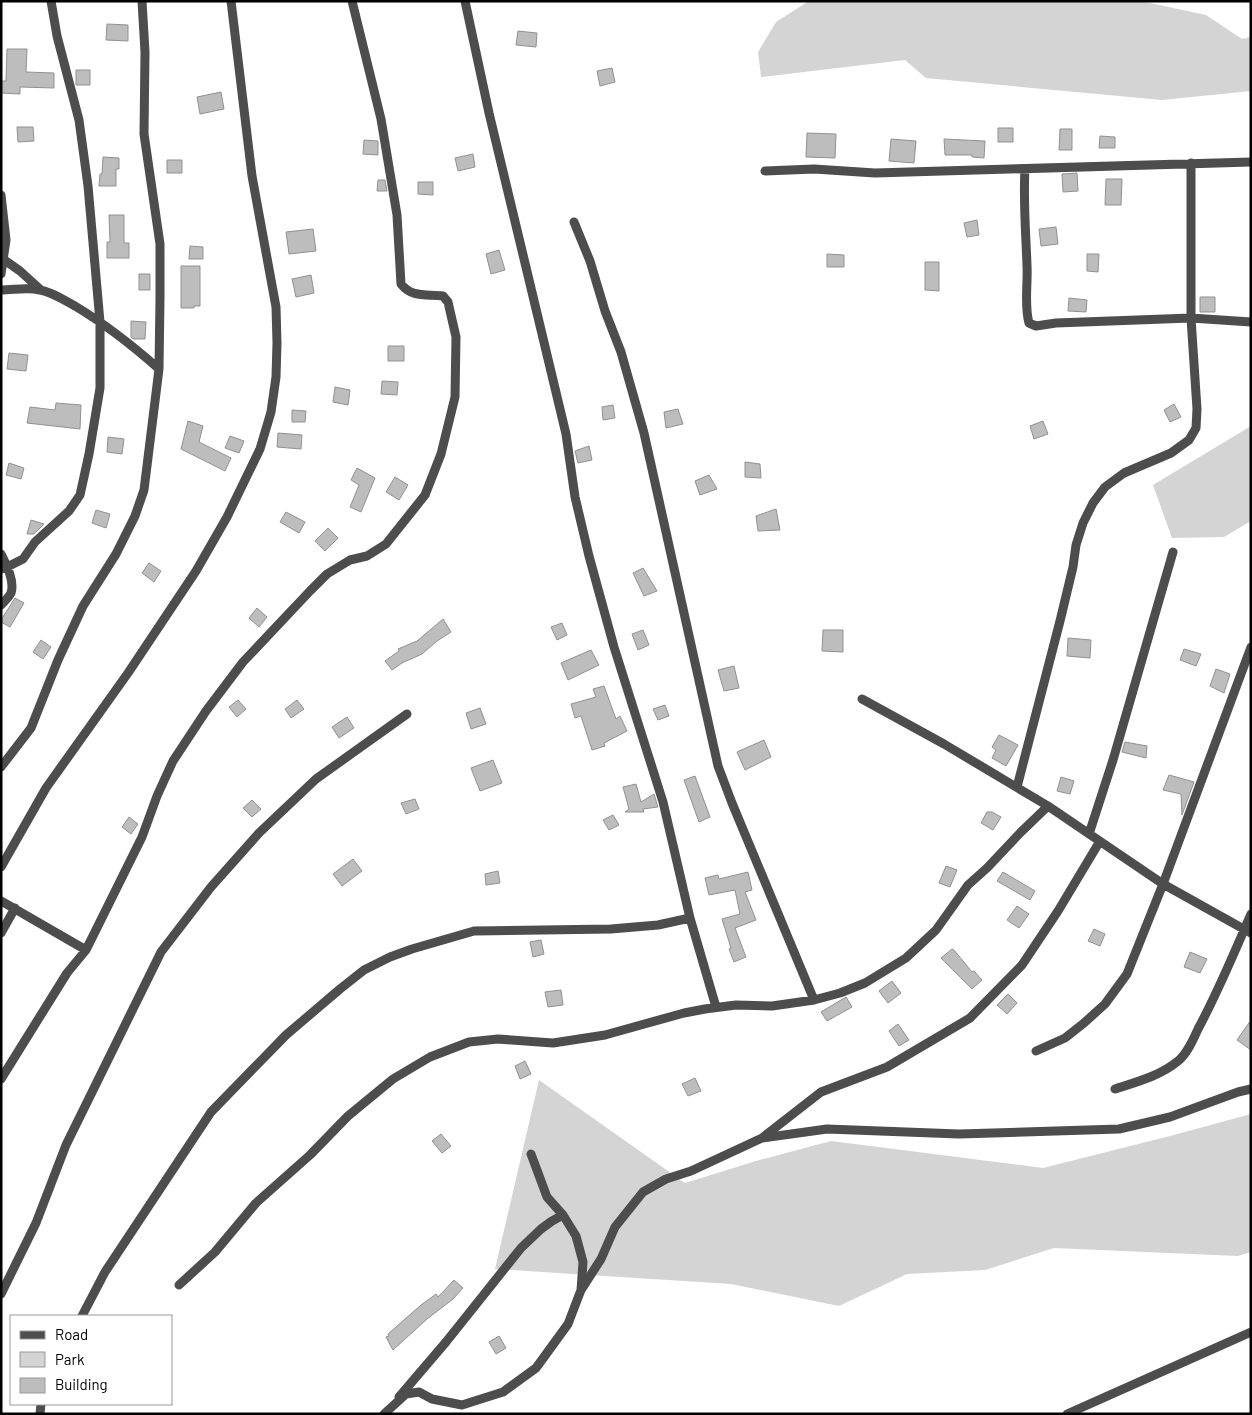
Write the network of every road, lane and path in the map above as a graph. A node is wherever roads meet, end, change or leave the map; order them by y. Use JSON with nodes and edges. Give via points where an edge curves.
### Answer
{"nodes":[{"id":1,"x":51,"y":1,"type":"edge"},
{"id":2,"x":142,"y":1,"type":"edge"},
{"id":3,"x":231,"y":1,"type":"edge"},
{"id":4,"x":352,"y":1,"type":"edge"},
{"id":5,"x":465,"y":1,"type":"edge"},
{"id":6,"x":1251,"y":162,"type":"edge"},
{"id":7,"x":1191,"y":163,"type":"junction"},
{"id":8,"x":1025,"y":169,"type":"junction"},
{"id":9,"x":765,"y":171,"type":"dead end"},
{"id":10,"x":1,"y":195,"type":"edge"},
{"id":11,"x":574,"y":222,"type":"dead end"},
{"id":12,"x":2,"y":259,"type":"edge"},
{"id":13,"x":1,"y":274,"type":"edge"},
{"id":14,"x":1,"y":290,"type":"edge"},
{"id":15,"x":41,"y":290,"type":"junction"},
{"id":16,"x":1190,"y":318,"type":"junction"},
{"id":17,"x":100,"y":322,"type":"junction"},
{"id":18,"x":1251,"y":322,"type":"edge"},
{"id":19,"x":159,"y":368,"type":"junction"},
{"id":20,"x":1173,"y":552,"type":"dead end"},
{"id":21,"x":1,"y":554,"type":"edge"},
{"id":22,"x":4,"y":568,"type":"edge"},
{"id":23,"x":1,"y":605,"type":"edge"},
{"id":24,"x":1251,"y":647,"type":"edge"},
{"id":25,"x":862,"y":699,"type":"dead end"},
{"id":26,"x":407,"y":714,"type":"dead end"},
{"id":27,"x":1,"y":767,"type":"edge"},
{"id":28,"x":1017,"y":788,"type":"junction"},
{"id":29,"x":1048,"y":806,"type":"junction"},
{"id":30,"x":1089,"y":834,"type":"junction"},
{"id":31,"x":1100,"y":841,"type":"junction"},
{"id":32,"x":1,"y":867,"type":"edge"},
{"id":33,"x":1163,"y":884,"type":"junction"},
{"id":34,"x":1,"y":901,"type":"edge"},
{"id":35,"x":15,"y":908,"type":"junction"},
{"id":36,"x":1251,"y":914,"type":"edge"},
{"id":37,"x":690,"y":918,"type":"junction"},
{"id":38,"x":1247,"y":931,"type":"edge"},
{"id":39,"x":1,"y":932,"type":"edge"},
{"id":40,"x":86,"y":950,"type":"junction"},
{"id":41,"x":814,"y":1000,"type":"junction"},
{"id":42,"x":716,"y":1008,"type":"junction"},
{"id":43,"x":1036,"y":1050,"type":"dead end"},
{"id":44,"x":1,"y":1079,"type":"edge"},
{"id":45,"x":1115,"y":1089,"type":"dead end"},
{"id":46,"x":1251,"y":1089,"type":"edge"},
{"id":47,"x":762,"y":1138,"type":"junction"},
{"id":48,"x":530,"y":1154,"type":"dead end"},
{"id":49,"x":563,"y":1215,"type":"junction"},
{"id":50,"x":179,"y":1285,"type":"dead end"},
{"id":51,"x":581,"y":1290,"type":"junction"},
{"id":52,"x":1,"y":1294,"type":"edge"},
{"id":53,"x":83,"y":1315,"type":"edge"},
{"id":54,"x":1251,"y":1332,"type":"edge"},
{"id":55,"x":384,"y":1414,"type":"edge"},
{"id":56,"x":1067,"y":1414,"type":"edge"}],
"edges":[{"from":1,"to":17,"type":"street","via":[[79,120]]},
{"from":2,"to":19,"type":"street","via":[[144,134],[160,244]]},
{"from":3,"to":32,"type":"street","via":[[252,176],[276,307],[276,377],[271,412],[260,449],[196,571],[46,788]]},
{"from":4,"to":40,"type":"street","via":[[381,118],[397,215],[401,284],[406,291],[413,293],[443,296],[448,302],[456,337],[455,397],[441,454],[425,495],[386,544],[328,574],[243,662],[206,711],[173,761],[142,837]]},
{"from":5,"to":37,"type":"street","via":[[488,113],[566,434],[575,497],[589,556],[663,802]]},
{"from":6,"to":7,"type":"street"},
{"from":7,"to":8,"type":"street"},
{"from":7,"to":16,"type":"street"},
{"from":8,"to":9,"type":"street","via":[[875,173],[814,169]]},
{"from":8,"to":16,"type":"street","via":[[1026,313],[1029,323],[1036,326]]},
{"from":10,"to":12,"type":"street","via":[[6,240]]},
{"from":11,"to":41,"type":"street","via":[[590,261],[644,433],[718,766]]},
{"from":12,"to":13,"type":"street"},
{"from":12,"to":15,"type":"street"},
{"from":14,"to":15,"type":"street"},
{"from":15,"to":17,"type":"street","via":[[63,299]]},
{"from":16,"to":18,"type":"street"},
{"from":16,"to":28,"type":"street","via":[[1196,428],[1189,440],[1171,453],[1124,473],[1105,487],[1086,516],[1076,545]]},
{"from":17,"to":19,"type":"street"},
{"from":17,"to":22,"type":"street","via":[[100,388],[80,495],[68,512],[35,542],[23,560]]},
{"from":19,"to":27,"type":"street","via":[[147,473],[135,516],[116,554],[83,606],[31,728]]},
{"from":20,"to":30,"type":"street"},
{"from":21,"to":22,"type":"street"},
{"from":22,"to":23,"type":"street","via":[[11,579],[12,591]]},
{"from":24,"to":33,"type":"street"},
{"from":25,"to":28,"type":"street"},
{"from":26,"to":52,"type":"street","via":[[316,779],[259,833],[211,886],[161,952],[66,1146],[36,1222]]},
{"from":28,"to":29,"type":"street"},
{"from":29,"to":30,"type":"street"},
{"from":29,"to":41,"type":"street","via":[[968,885],[936,930],[906,958],[840,993]]},
{"from":30,"to":31,"type":"street"},
{"from":31,"to":33,"type":"street"},
{"from":31,"to":47,"type":"street","via":[[1022,965],[970,1018],[887,1067],[821,1092]]},
{"from":33,"to":38,"type":"street"},
{"from":33,"to":43,"type":"street","via":[[1127,974],[1084,1023],[1065,1038]]},
{"from":34,"to":35,"type":"street"},
{"from":35,"to":39,"type":"street"},
{"from":35,"to":40,"type":"street"},
{"from":36,"to":38,"type":"street"},
{"from":37,"to":42,"type":"street"},
{"from":37,"to":53,"type":"street","via":[[658,925],[611,929],[474,932],[412,949],[364,970],[286,1035],[211,1112],[105,1272]]},
{"from":38,"to":45,"type":"street","via":[[1180,1060],[1150,1077]]},
{"from":40,"to":44,"type":"street","via":[[67,973]]},
{"from":41,"to":42,"type":"street","via":[[772,1006]]},
{"from":42,"to":50,"type":"street","via":[[684,1013],[605,1035],[553,1043],[498,1039],[468,1042],[430,1057],[393,1079],[348,1116],[256,1203],[215,1252]]},
{"from":46,"to":47,"type":"street","via":[[1170,1117],[1118,1129],[958,1134],[827,1129]]},
{"from":47,"to":51,"type":"street","via":[[643,1192],[615,1227],[601,1259]]},
{"from":48,"to":49,"type":"street","via":[[547,1197]]},
{"from":49,"to":51,"type":"street","via":[[576,1236],[583,1262]]},
{"from":49,"to":55,"type":"street","via":[[541,1229],[521,1248]]},
{"from":51,"to":55,"type":"street","via":[[568,1324],[536,1368],[503,1392],[462,1405],[432,1399],[419,1392],[406,1394]]},
{"from":54,"to":56,"type":"street"}]}
